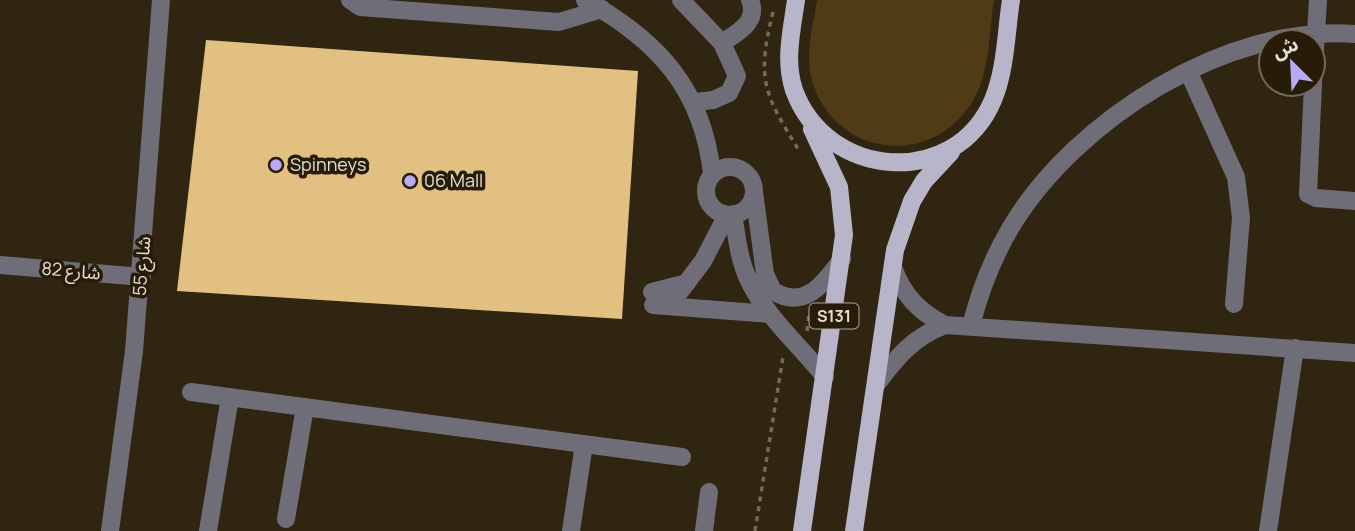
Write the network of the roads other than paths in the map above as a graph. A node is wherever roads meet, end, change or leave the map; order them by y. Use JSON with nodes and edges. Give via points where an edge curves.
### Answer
{"nodes":[{"id":1,"x":161,"y":0,"type":"edge"},
{"id":2,"x":350,"y":0,"type":"edge"},
{"id":3,"x":585,"y":0,"type":"edge"},
{"id":4,"x":681,"y":0,"type":"edge"},
{"id":5,"x":750,"y":0,"type":"edge"},
{"id":6,"x":796,"y":0,"type":"edge"},
{"id":7,"x":1011,"y":0,"type":"edge"},
{"id":8,"x":1318,"y":0,"type":"edge"},
{"id":9,"x":459,"y":7,"type":"edge"},
{"id":10,"x":602,"y":9,"type":"junction"},
{"id":11,"x":1316,"y":28,"type":"edge"},
{"id":12,"x":1327,"y":33,"type":"edge"},
{"id":13,"x":1355,"y":34,"type":"edge"},
{"id":14,"x":722,"y":43,"type":"junction"},
{"id":15,"x":1257,"y":45,"type":"edge"},
{"id":16,"x":1188,"y":71,"type":"junction"},
{"id":17,"x":1312,"y":98,"type":"edge"},
{"id":18,"x":695,"y":103,"type":"junction"},
{"id":19,"x":801,"y":107,"type":"junction"},
{"id":20,"x":706,"y":136,"type":"junction"},
{"id":21,"x":962,"y":140,"type":"junction"},
{"id":22,"x":731,"y":167,"type":"junction"},
{"id":23,"x":712,"y":174,"type":"junction"},
{"id":24,"x":754,"y":192,"type":"junction"},
{"id":25,"x":1355,"y":201,"type":"edge"},
{"id":26,"x":724,"y":213,"type":"junction"},
{"id":27,"x":842,"y":259,"type":"junction"},
{"id":28,"x":0,"y":265,"type":"edge"},
{"id":29,"x":892,"y":268,"type":"junction"},
{"id":30,"x":142,"y":277,"type":"junction"},
{"id":31,"x":1234,"y":304,"type":"dead end"},
{"id":32,"x":770,"y":314,"type":"junction"},
{"id":33,"x":946,"y":325,"type":"junction"},
{"id":34,"x":971,"y":326,"type":"junction"},
{"id":35,"x":1295,"y":348,"type":"junction"},
{"id":36,"x":1355,"y":353,"type":"edge"},
{"id":37,"x":825,"y":376,"type":"junction"},
{"id":38,"x":876,"y":384,"type":"junction"},
{"id":39,"x":191,"y":392,"type":"dead end"},
{"id":40,"x":230,"y":397,"type":"junction"},
{"id":41,"x":305,"y":407,"type":"junction"},
{"id":42,"x":584,"y":444,"type":"junction"},
{"id":43,"x":681,"y":457,"type":"dead end"},
{"id":44,"x":709,"y":492,"type":"dead end"},
{"id":45,"x":286,"y":519,"type":"dead end"},
{"id":46,"x":110,"y":531,"type":"edge"},
{"id":47,"x":208,"y":531,"type":"edge"},
{"id":48,"x":571,"y":531,"type":"edge"},
{"id":49,"x":704,"y":531,"type":"edge"},
{"id":50,"x":802,"y":531,"type":"edge"},
{"id":51,"x":854,"y":531,"type":"edge"},
{"id":52,"x":1268,"y":531,"type":"edge"}],
"edges":[{"from":1,"to":30,"type":"street","name":"شارع 55"},
{"from":2,"to":9,"type":"street","via":[[360,7]]},
{"from":3,"to":10,"type":"street"},
{"from":4,"to":14,"type":"street"},
{"from":5,"to":14,"type":"street","via":[[750,20]]},
{"from":6,"to":19,"type":"main road","via":[[789,65]]},
{"from":7,"to":21,"type":"main road","via":[[993,101]]},
{"from":8,"to":11,"type":"street"},
{"from":9,"to":10,"type":"street","via":[[559,23]]},
{"from":10,"to":18,"type":"street","via":[[645,41]]},
{"from":12,"to":13,"type":"street"},
{"from":14,"to":18,"type":"street","via":[[735,66],[735,85],[721,97]]},
{"from":15,"to":16,"type":"street"},
{"from":16,"to":31,"type":"street","via":[[1229,157],[1238,187],[1241,218]]},
{"from":16,"to":34,"type":"street","via":[[1104,125],[1055,170],[1012,225],[992,260]]},
{"from":17,"to":25,"type":"street","via":[[1308,194]]},
{"from":18,"to":20,"type":"street"},
{"from":19,"to":21,"type":"main road","via":[[820,132],[845,150],[874,161],[905,163],[935,156]]},
{"from":19,"to":27,"type":"main road","number":"S131","via":[[839,187]]},
{"from":20,"to":22,"type":"street"},
{"from":20,"to":23,"type":"street"},
{"from":21,"to":29,"type":"main road","number":"S131","via":[[912,201]]},
{"from":22,"to":23,"type":"street"},
{"from":22,"to":24,"type":"street","via":[[750,178]]},
{"from":23,"to":26,"type":"street","via":[[705,191]]},
{"from":24,"to":26,"type":"street","via":[[747,207]]},
{"from":24,"to":27,"type":"street","via":[[768,284],[782,296],[812,294]]},
{"from":26,"to":32,"type":"street","via":[[744,268]]},
{"from":26,"to":32,"type":"street","via":[[712,244],[687,284],[658,301]]},
{"from":27,"to":37,"type":"main road","number":"S131"},
{"from":28,"to":30,"type":"street","name":"شارع 82"},
{"from":29,"to":33,"type":"street","via":[[912,302]]},
{"from":29,"to":38,"type":"main road","number":"S131"},
{"from":30,"to":46,"type":"street","name":"شارع 55"},
{"from":32,"to":37,"type":"street"},
{"from":33,"to":34,"type":"street"},
{"from":33,"to":38,"type":"street","via":[[900,352]]},
{"from":34,"to":35,"type":"street"},
{"from":35,"to":36,"type":"street"},
{"from":35,"to":52,"type":"street"},
{"from":37,"to":50,"type":"main road","number":"S131"},
{"from":38,"to":51,"type":"main road","number":"S131"},
{"from":39,"to":40,"type":"street"},
{"from":40,"to":41,"type":"street"},
{"from":40,"to":47,"type":"street"},
{"from":41,"to":42,"type":"street"},
{"from":41,"to":45,"type":"street"},
{"from":42,"to":43,"type":"street"},
{"from":42,"to":48,"type":"street"},
{"from":44,"to":49,"type":"street"}]}
